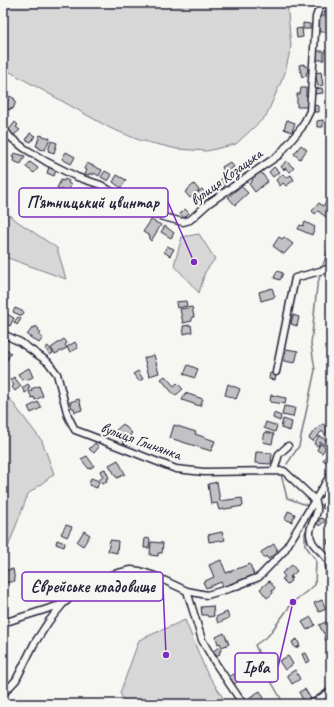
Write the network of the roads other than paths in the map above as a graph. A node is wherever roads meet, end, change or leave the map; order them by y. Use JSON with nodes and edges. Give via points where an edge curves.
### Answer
{"nodes":[{"id":1,"x":322,"y":3,"type":"edge"},
{"id":2,"x":3,"y":128,"type":"edge"},
{"id":3,"x":331,"y":268,"type":"edge"},
{"id":4,"x":3,"y":334,"type":"edge"},
{"id":5,"x":276,"y":372,"type":"dead end"},
{"id":6,"x":288,"y":446,"type":"dead end"},
{"id":7,"x":274,"y":471,"type":"junction"},
{"id":8,"x":331,"y":474,"type":"edge"},
{"id":9,"x":313,"y":504,"type":"junction"},
{"id":10,"x":331,"y":589,"type":"edge"},
{"id":11,"x":187,"y":591,"type":"junction"},
{"id":12,"x":63,"y":604,"type":"junction"},
{"id":13,"x":3,"y":624,"type":"edge"},
{"id":14,"x":331,"y":691,"type":"edge"},
{"id":15,"x":3,"y":694,"type":"edge"},
{"id":16,"x":243,"y":704,"type":"edge"},
{"id":17,"x":312,"y":704,"type":"edge"}],
"edges":[{"from":1,"to":2,"type":"street","name":"вулиця Козацька","via":[[316,17],[310,111],[302,127],[279,155],[209,203],[190,220],[183,222],[144,212],[101,185],[47,162],[24,148]]},
{"from":3,"to":5,"type":"street","via":[[295,278]]},
{"from":4,"to":7,"type":"street","name":"вулиця Глинянка","via":[[20,342],[48,362],[57,374],[68,416],[75,430],[176,469],[204,472]]},
{"from":6,"to":7,"type":"street","via":[[279,454]]},
{"from":7,"to":9,"type":"street","name":"вулиця Глинянка","via":[[284,471]]},
{"from":8,"to":9,"type":"street"},
{"from":9,"to":10,"type":"street","via":[[318,506],[310,532],[312,543],[330,564]]},
{"from":9,"to":11,"type":"street","via":[[284,552],[260,577],[207,595]]},
{"from":11,"to":12,"type":"street","via":[[155,576],[131,570],[93,582]]},
{"from":11,"to":16,"type":"street","via":[[202,640]]},
{"from":12,"to":13,"type":"street"},
{"from":12,"to":15,"type":"street","via":[[34,644],[16,680]]},
{"from":14,"to":17,"type":"street"}]}
